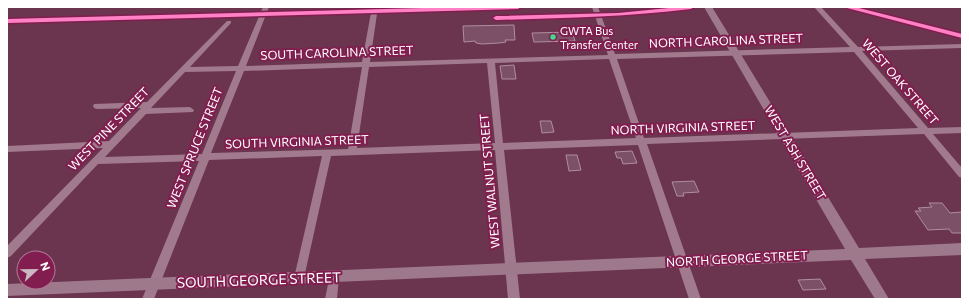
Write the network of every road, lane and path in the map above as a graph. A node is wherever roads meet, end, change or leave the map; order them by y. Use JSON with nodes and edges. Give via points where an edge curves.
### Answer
{"nodes":[{"id":1,"x":266,"y":7,"type":"edge"},
{"id":2,"x":375,"y":7,"type":"edge"},
{"id":3,"x":595,"y":7,"type":"edge"},
{"id":4,"x":708,"y":7,"type":"edge"},
{"id":5,"x":817,"y":7,"type":"edge"},
{"id":6,"x":229,"y":22,"type":"dead end"},
{"id":7,"x":962,"y":46,"type":"edge"},
{"id":8,"x":856,"y":49,"type":"junction"},
{"id":9,"x":736,"y":53,"type":"junction"},
{"id":10,"x":613,"y":57,"type":"junction"},
{"id":11,"x":491,"y":61,"type":"junction"},
{"id":12,"x":367,"y":64,"type":"junction"},
{"id":13,"x":242,"y":69,"type":"junction"},
{"id":14,"x":183,"y":70,"type":"junction"},
{"id":15,"x":96,"y":106,"type":"dead end"},
{"id":16,"x":146,"y":108,"type":"junction"},
{"id":17,"x":190,"y":110,"type":"dead end"},
{"id":18,"x":962,"y":130,"type":"edge"},
{"id":19,"x":927,"y":131,"type":"junction"},
{"id":20,"x":785,"y":136,"type":"junction"},
{"id":21,"x":642,"y":142,"type":"junction"},
{"id":22,"x":111,"y":144,"type":"junction"},
{"id":23,"x":500,"y":147,"type":"junction"},
{"id":24,"x":7,"y":149,"type":"edge"},
{"id":25,"x":352,"y":152,"type":"junction"},
{"id":26,"x":327,"y":154,"type":"junction"},
{"id":27,"x":206,"y":156,"type":"junction"},
{"id":28,"x":95,"y":161,"type":"junction"},
{"id":29,"x":962,"y":174,"type":"edge"},
{"id":30,"x":962,"y":249,"type":"edge"},
{"id":31,"x":7,"y":253,"type":"edge"},
{"id":32,"x":854,"y":253,"type":"junction"},
{"id":33,"x":682,"y":262,"type":"junction"},
{"id":34,"x":511,"y":269,"type":"junction"},
{"id":35,"x":334,"y":277,"type":"junction"},
{"id":36,"x":299,"y":278,"type":"junction"},
{"id":37,"x":154,"y":285,"type":"junction"},
{"id":38,"x":7,"y":290,"type":"edge"},
{"id":39,"x":148,"y":299,"type":"edge"},
{"id":40,"x":331,"y":299,"type":"edge"},
{"id":41,"x":514,"y":299,"type":"edge"},
{"id":42,"x":695,"y":299,"type":"edge"},
{"id":43,"x":882,"y":299,"type":"edge"}],
"edges":[{"from":1,"to":13,"type":"street","name":"WEST SPRUCE STREET"},
{"from":2,"to":12,"type":"street"},
{"from":3,"to":10,"type":"street"},
{"from":4,"to":9,"type":"main road","name":"WEST ASH STREET"},
{"from":5,"to":8,"type":"street","name":"WEST OAK STREET"},
{"from":6,"to":14,"type":"street","name":"WEST PINE STREET"},
{"from":7,"to":8,"type":"street","name":"NORTH CAROLINA STREET"},
{"from":8,"to":9,"type":"street","name":"NORTH CAROLINA STREET"},
{"from":8,"to":19,"type":"street","name":"WEST OAK STREET"},
{"from":9,"to":10,"type":"street","name":"NORTH CAROLINA STREET"},
{"from":9,"to":20,"type":"main road","name":"WEST ASH STREET"},
{"from":10,"to":11,"type":"street","name":"NORTH CAROLINA STREET"},
{"from":10,"to":21,"type":"street"},
{"from":11,"to":12,"type":"street","name":"SOUTH CAROLINA STREET"},
{"from":11,"to":23,"type":"street","name":"WEST WALNUT STREET"},
{"from":12,"to":13,"type":"street","name":"SOUTH CAROLINA STREET"},
{"from":12,"to":25,"type":"street"},
{"from":13,"to":14,"type":"street","name":"SOUTH CAROLINA STREET"},
{"from":13,"to":27,"type":"street","name":"WEST SPRUCE STREET"},
{"from":14,"to":16,"type":"street","name":"WEST PINE STREET"},
{"from":15,"to":16,"type":"street"},
{"from":16,"to":17,"type":"street"},
{"from":16,"to":22,"type":"street","name":"WEST PINE STREET"},
{"from":18,"to":19,"type":"street","name":"NORTH VIRGINIA STREET"},
{"from":19,"to":20,"type":"street","name":"NORTH VIRGINIA STREET"},
{"from":19,"to":29,"type":"street","name":"WEST OAK STREET"},
{"from":20,"to":21,"type":"street","name":"NORTH VIRGINIA STREET"},
{"from":20,"to":32,"type":"main road","name":"WEST ASH STREET"},
{"from":21,"to":23,"type":"street","name":"NORTH VIRGINIA STREET"},
{"from":21,"to":33,"type":"street"},
{"from":22,"to":24,"type":"street"},
{"from":22,"to":28,"type":"street","name":"WEST PINE STREET"},
{"from":23,"to":25,"type":"street","name":"SOUTH VIRGINIA STREET"},
{"from":23,"to":34,"type":"street","name":"WEST WALNUT STREET"},
{"from":25,"to":26,"type":"street","name":"SOUTH VIRGINIA STREET"},
{"from":26,"to":27,"type":"street","name":"SOUTH VIRGINIA STREET","via":[[216,158]]},
{"from":26,"to":36,"type":"street"},
{"from":27,"to":28,"type":"street","name":"SOUTH VIRGINIA STREET"},
{"from":27,"to":37,"type":"street","name":"WEST SPRUCE STREET"},
{"from":28,"to":31,"type":"street","name":"WEST PINE STREET"},
{"from":30,"to":32,"type":"main road","name":"NORTH GEORGE STREET"},
{"from":32,"to":33,"type":"main road","name":"NORTH GEORGE STREET"},
{"from":32,"to":43,"type":"main road","name":"WEST ASH STREET"},
{"from":33,"to":34,"type":"main road","name":"NORTH GEORGE STREET"},
{"from":33,"to":42,"type":"street"},
{"from":34,"to":35,"type":"main road","name":"SOUTH GEORGE STREET"},
{"from":34,"to":41,"type":"street","name":"WEST WALNUT STREET"},
{"from":35,"to":36,"type":"main road","name":"SOUTH GEORGE STREET"},
{"from":35,"to":40,"type":"street"},
{"from":36,"to":37,"type":"main road","name":"SOUTH GEORGE STREET"},
{"from":37,"to":38,"type":"main road","name":"SOUTH GEORGE STREET"},
{"from":37,"to":39,"type":"street","name":"WEST SPRUCE STREET"}]}
